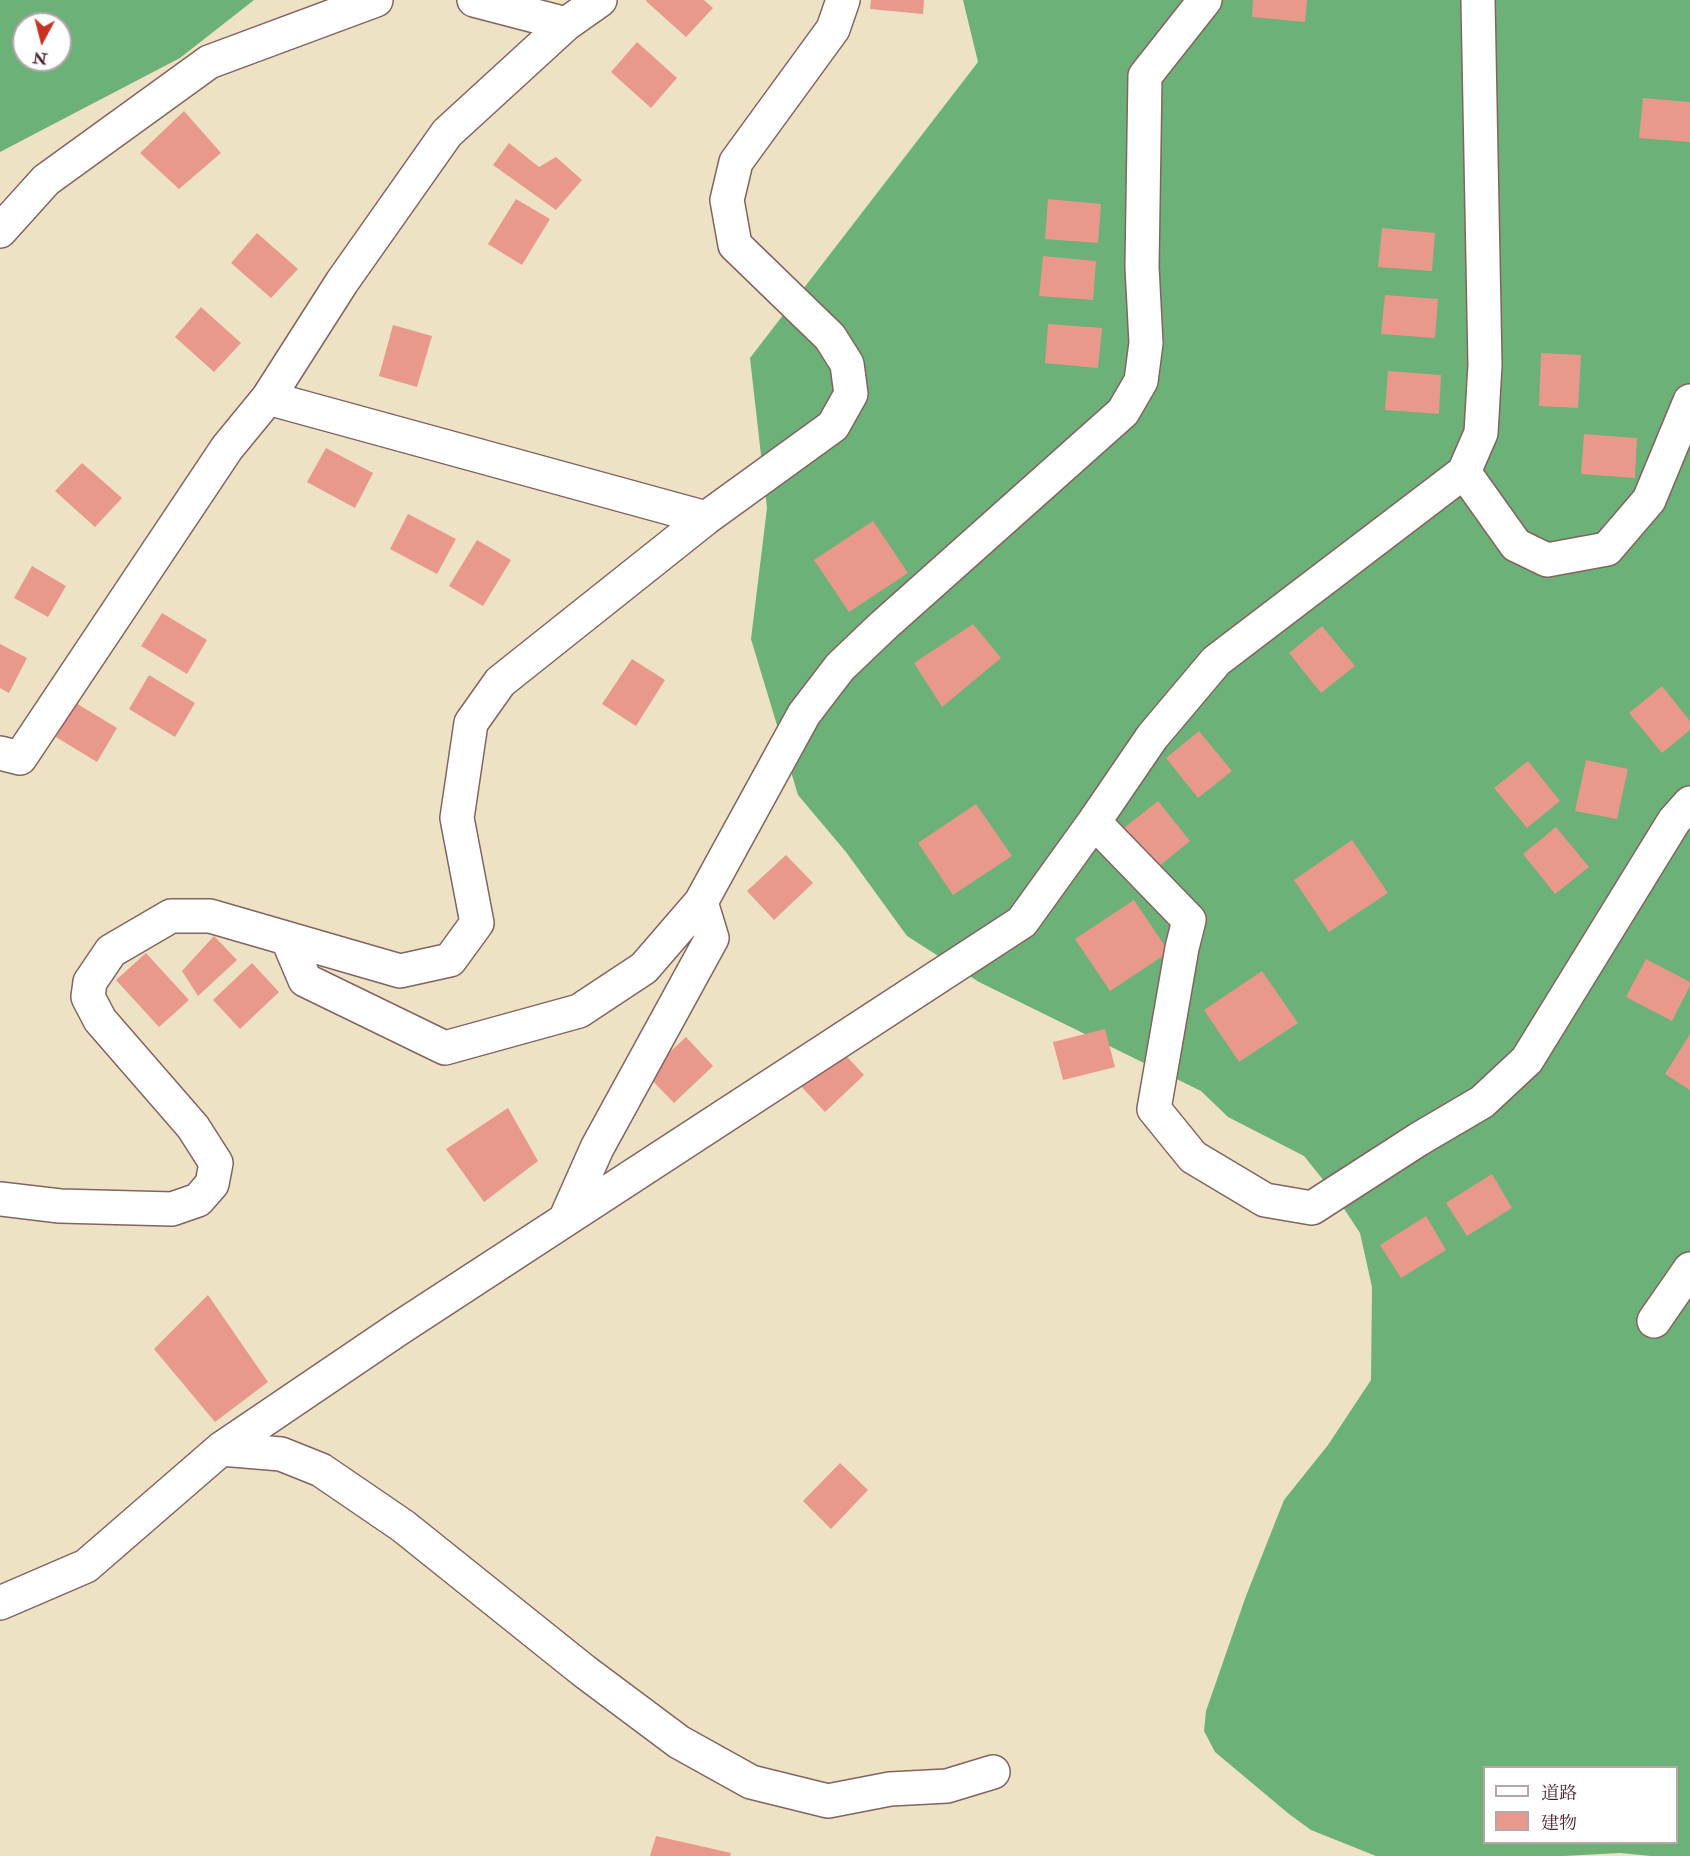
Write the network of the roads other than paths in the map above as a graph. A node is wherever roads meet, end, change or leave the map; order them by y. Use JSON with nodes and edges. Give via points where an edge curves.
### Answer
{"nodes":[{"id":1,"x":376,"y":0,"type":"edge"},
{"id":2,"x":474,"y":0,"type":"edge"},
{"id":3,"x":600,"y":0,"type":"edge"},
{"id":4,"x":843,"y":0,"type":"edge"},
{"id":5,"x":1205,"y":0,"type":"edge"},
{"id":6,"x":1478,"y":0,"type":"edge"},
{"id":7,"x":566,"y":24,"type":"junction"},
{"id":8,"x":0,"y":231,"type":"edge"},
{"id":9,"x":268,"y":398,"type":"junction"},
{"id":10,"x":1690,"y":401,"type":"edge"},
{"id":11,"x":1464,"y":472,"type":"junction"},
{"id":12,"x":706,"y":518,"type":"junction"},
{"id":13,"x":0,"y":753,"type":"edge"},
{"id":14,"x":1690,"y":803,"type":"edge"},
{"id":15,"x":1094,"y":822,"type":"junction"},
{"id":16,"x":701,"y":902,"type":"junction"},
{"id":17,"x":288,"y":940,"type":"junction"},
{"id":18,"x":0,"y":1199,"type":"edge"},
{"id":19,"x":565,"y":1220,"type":"junction"},
{"id":20,"x":1690,"y":1269,"type":"edge"},
{"id":21,"x":1654,"y":1321,"type":"dead end"},
{"id":22,"x":220,"y":1449,"type":"junction"},
{"id":23,"x":0,"y":1603,"type":"edge"},
{"id":24,"x":993,"y":1772,"type":"dead end"}],
"edges":[{"from":1,"to":8,"type":"street","via":[[209,62],[46,180]]},
{"from":2,"to":7,"type":"street"},
{"from":3,"to":7,"type":"street"},
{"from":4,"to":12,"type":"street","via":[[833,29],[736,162],[727,200],[735,245],[830,337],[847,364],[851,394],[833,426]]},
{"from":5,"to":16,"type":"street","via":[[1145,76],[1142,267],[1146,343],[1141,381],[1123,412],[840,667],[804,714]]},
{"from":6,"to":11,"type":"street","via":[[1485,366],[1481,433]]},
{"from":7,"to":9,"type":"street","via":[[447,133],[342,282]]},
{"from":9,"to":12,"type":"street"},
{"from":9,"to":13,"type":"street","via":[[227,448],[20,758]]},
{"from":10,"to":11,"type":"street","via":[[1650,500],[1607,549],[1547,560],[1516,545]]},
{"from":11,"to":15,"type":"street","via":[[1216,661],[1152,737]]},
{"from":12,"to":17,"type":"street","via":[[500,682],[471,723],[457,818],[477,922],[450,960],[400,971]]},
{"from":14,"to":15,"type":"street","via":[[1674,821],[1527,1060],[1482,1102],[1312,1208],[1265,1200],[1193,1157],[1154,1109],[1189,920]]},
{"from":15,"to":19,"type":"street","via":[[1022,922]]},
{"from":16,"to":17,"type":"street","via":[[644,968],[579,1011],[445,1048],[305,980]]},
{"from":16,"to":19,"type":"street","via":[[712,938],[597,1148]]},
{"from":17,"to":18,"type":"street","via":[[210,916],[171,916],[111,951],[90,981],[88,997],[100,1020],[193,1127],[216,1164],[212,1184],[198,1200],[172,1209],[60,1206]]},
{"from":19,"to":22,"type":"street"},
{"from":20,"to":21,"type":"street"},
{"from":22,"to":23,"type":"street","via":[[86,1566]]},
{"from":22,"to":24,"type":"street","via":[[281,1454],[321,1470],[404,1526],[679,1742],[751,1782],[828,1801],[890,1789],[947,1786]]}]}
